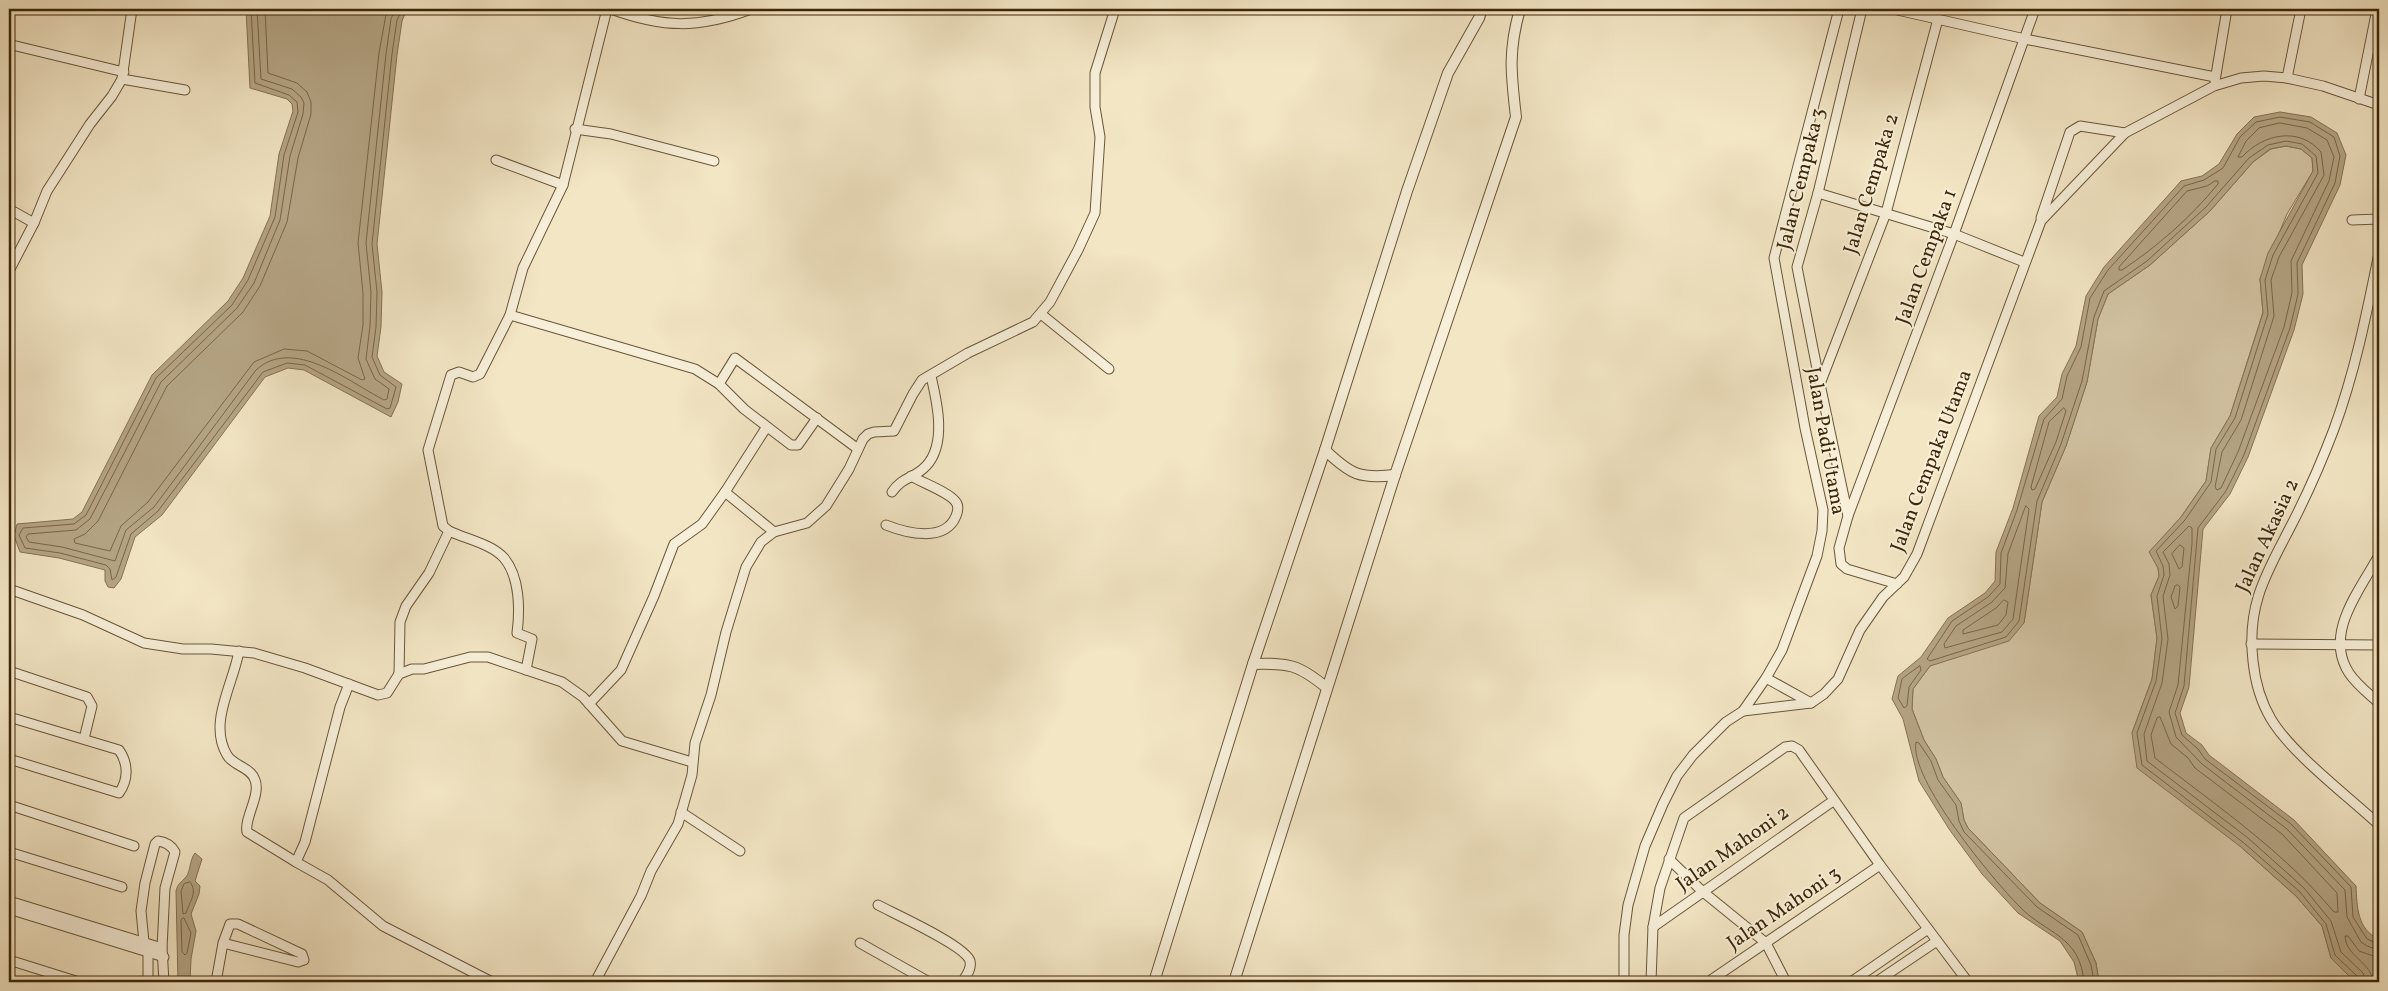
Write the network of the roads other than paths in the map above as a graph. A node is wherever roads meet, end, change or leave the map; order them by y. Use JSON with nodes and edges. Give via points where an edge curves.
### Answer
{"nodes":[{"id":1,"x":132,"y":9,"type":"edge"},
{"id":2,"x":607,"y":9,"type":"edge"},
{"id":3,"x":611,"y":9,"type":"edge"},
{"id":4,"x":751,"y":9,"type":"edge"},
{"id":5,"x":1114,"y":9,"type":"edge"},
{"id":6,"x":1482,"y":9,"type":"edge"},
{"id":7,"x":1520,"y":9,"type":"edge"},
{"id":8,"x":1839,"y":9,"type":"edge"},
{"id":9,"x":1862,"y":9,"type":"edge"},
{"id":10,"x":1893,"y":9,"type":"edge"},
{"id":11,"x":2035,"y":9,"type":"edge"},
{"id":12,"x":2227,"y":9,"type":"edge"},
{"id":13,"x":2302,"y":9,"type":"edge"},
{"id":14,"x":2377,"y":9,"type":"edge"},
{"id":15,"x":719,"y":13,"type":"edge"},
{"id":16,"x":1938,"y":19,"type":"junction"},
{"id":17,"x":2025,"y":39,"type":"junction"},
{"id":18,"x":12,"y":45,"type":"dead end"},
{"id":19,"x":123,"y":76,"type":"junction"},
{"id":20,"x":2215,"y":76,"type":"junction"},
{"id":21,"x":2287,"y":78,"type":"junction"},
{"id":22,"x":2214,"y":86,"type":"junction"},
{"id":23,"x":185,"y":90,"type":"dead end"},
{"id":24,"x":2359,"y":99,"type":"junction"},
{"id":25,"x":2379,"y":105,"type":"edge"},
{"id":26,"x":576,"y":129,"type":"junction"},
{"id":27,"x":2124,"y":132,"type":"junction"},
{"id":28,"x":496,"y":160,"type":"dead end"},
{"id":29,"x":714,"y":161,"type":"dead end"},
{"id":30,"x":563,"y":184,"type":"junction"},
{"id":31,"x":1818,"y":194,"type":"junction"},
{"id":32,"x":9,"y":209,"type":"edge"},
{"id":33,"x":1886,"y":213,"type":"junction"},
{"id":34,"x":2041,"y":220,"type":"junction"},
{"id":35,"x":2352,"y":220,"type":"dead end"},
{"id":36,"x":2379,"y":220,"type":"edge"},
{"id":37,"x":34,"y":222,"type":"junction"},
{"id":38,"x":1954,"y":234,"type":"junction"},
{"id":39,"x":2379,"y":253,"type":"edge"},
{"id":40,"x":2024,"y":262,"type":"junction"},
{"id":41,"x":9,"y":271,"type":"edge"},
{"id":42,"x":1041,"y":314,"type":"junction"},
{"id":43,"x":510,"y":315,"type":"junction"},
{"id":44,"x":1109,"y":369,"type":"dead end"},
{"id":45,"x":931,"y":376,"type":"junction"},
{"id":46,"x":719,"y":384,"type":"junction"},
{"id":47,"x":1820,"y":384,"type":"junction"},
{"id":48,"x":817,"y":418,"type":"junction"},
{"id":49,"x":766,"y":428,"type":"junction"},
{"id":50,"x":858,"y":449,"type":"junction"},
{"id":51,"x":1325,"y":450,"type":"junction"},
{"id":52,"x":1395,"y":475,"type":"junction"},
{"id":53,"x":912,"y":476,"type":"junction"},
{"id":54,"x":725,"y":492,"type":"junction"},
{"id":55,"x":892,"y":492,"type":"dead end"},
{"id":56,"x":1848,"y":516,"type":"junction"},
{"id":57,"x":886,"y":526,"type":"dead end"},
{"id":58,"x":449,"y":531,"type":"junction"},
{"id":59,"x":774,"y":532,"type":"junction"},
{"id":60,"x":2379,"y":555,"type":"edge"},
{"id":61,"x":1897,"y":584,"type":"junction"},
{"id":62,"x":9,"y":589,"type":"edge"},
{"id":63,"x":2251,"y":644,"type":"junction"},
{"id":64,"x":2340,"y":644,"type":"junction"},
{"id":65,"x":2379,"y":645,"type":"edge"},
{"id":66,"x":239,"y":651,"type":"junction"},
{"id":67,"x":1253,"y":664,"type":"junction"},
{"id":68,"x":526,"y":670,"type":"junction"},
{"id":69,"x":9,"y":671,"type":"edge"},
{"id":70,"x":399,"y":674,"type":"junction"},
{"id":71,"x":1766,"y":678,"type":"junction"},
{"id":72,"x":349,"y":684,"type":"junction"},
{"id":73,"x":1326,"y":688,"type":"junction"},
{"id":74,"x":1810,"y":702,"type":"junction"},
{"id":75,"x":2379,"y":703,"type":"edge"},
{"id":76,"x":589,"y":704,"type":"junction"},
{"id":77,"x":1743,"y":711,"type":"junction"},
{"id":78,"x":9,"y":717,"type":"edge"},
{"id":79,"x":84,"y":739,"type":"junction"},
{"id":80,"x":9,"y":759,"type":"edge"},
{"id":81,"x":692,"y":762,"type":"junction"},
{"id":82,"x":1833,"y":800,"type":"junction"},
{"id":83,"x":9,"y":805,"type":"edge"},
{"id":84,"x":681,"y":812,"type":"junction"},
{"id":85,"x":2379,"y":825,"type":"edge"},
{"id":86,"x":134,"y":846,"type":"dead end"},
{"id":87,"x":740,"y":851,"type":"dead end"},
{"id":88,"x":9,"y":852,"type":"edge"},
{"id":89,"x":1669,"y":859,"type":"junction"},
{"id":90,"x":296,"y":862,"type":"junction"},
{"id":91,"x":1880,"y":865,"type":"junction"},
{"id":92,"x":122,"y":887,"type":"dead end"},
{"id":93,"x":1702,"y":891,"type":"junction"},
{"id":94,"x":9,"y":901,"type":"edge"},
{"id":95,"x":878,"y":905,"type":"dead end"},
{"id":96,"x":9,"y":909,"type":"edge"},
{"id":97,"x":1653,"y":927,"type":"junction"},
{"id":98,"x":1928,"y":929,"type":"junction"},
{"id":99,"x":1937,"y":941,"type":"junction"},
{"id":100,"x":144,"y":942,"type":"junction"},
{"id":101,"x":223,"y":943,"type":"junction"},
{"id":102,"x":860,"y":943,"type":"dead end"},
{"id":103,"x":1766,"y":943,"type":"junction"},
{"id":104,"x":148,"y":952,"type":"junction"},
{"id":105,"x":163,"y":952,"type":"junction"},
{"id":106,"x":9,"y":960,"type":"edge"},
{"id":107,"x":79,"y":982,"type":"edge"},
{"id":108,"x":148,"y":982,"type":"edge"},
{"id":109,"x":164,"y":982,"type":"edge"},
{"id":110,"x":216,"y":982,"type":"edge"},
{"id":111,"x":492,"y":982,"type":"edge"},
{"id":112,"x":595,"y":982,"type":"edge"},
{"id":113,"x":929,"y":982,"type":"edge"},
{"id":114,"x":962,"y":982,"type":"edge"},
{"id":115,"x":1154,"y":982,"type":"edge"},
{"id":116,"x":1234,"y":982,"type":"edge"},
{"id":117,"x":1624,"y":982,"type":"edge"},
{"id":118,"x":1650,"y":982,"type":"edge"},
{"id":119,"x":1708,"y":982,"type":"edge"},
{"id":120,"x":1786,"y":982,"type":"edge"},
{"id":121,"x":1852,"y":982,"type":"edge"},
{"id":122,"x":1876,"y":982,"type":"edge"},
{"id":123,"x":1968,"y":982,"type":"edge"}],
"edges":[{"from":1,"to":19,"type":"street"},
{"from":2,"to":26,"type":"street"},
{"from":3,"to":15,"type":"street","via":[[663,23],[691,24]]},
{"from":4,"to":15,"type":"street"},
{"from":5,"to":42,"type":"street","via":[[1095,74],[1100,138],[1095,213]]},
{"from":6,"to":51,"type":"street","via":[[1445,82]]},
{"from":7,"to":52,"type":"street","via":[[1511,41],[1510,66],[1516,117]]},
{"from":8,"to":71,"type":"street","name":"Jalan Padi Utama","via":[[1774,258],[1823,510],[1822,531],[1809,580],[1782,650]]},
{"from":9,"to":31,"type":"street","name":"Jalan Cempaka 3"},
{"from":10,"to":16,"type":"street"},
{"from":11,"to":17,"type":"street","name":"Jalan Cempaka 1"},
{"from":12,"to":20,"type":"street"},
{"from":13,"to":21,"type":"street"},
{"from":14,"to":24,"type":"street"},
{"from":16,"to":17,"type":"street"},
{"from":16,"to":33,"type":"street","name":"Jalan Cempaka 2"},
{"from":17,"to":20,"type":"street"},
{"from":17,"to":38,"type":"street","name":"Jalan Cempaka 1"},
{"from":18,"to":19,"type":"street"},
{"from":19,"to":23,"type":"street"},
{"from":19,"to":37,"type":"street","via":[[47,191]]},
{"from":20,"to":22,"type":"street"},
{"from":21,"to":22,"type":"street","via":[[2241,78]]},
{"from":21,"to":24,"type":"street"},
{"from":22,"to":27,"type":"street"},
{"from":24,"to":25,"type":"street"},
{"from":26,"to":29,"type":"street","via":[[611,134]]},
{"from":26,"to":30,"type":"street"},
{"from":27,"to":34,"type":"street"},
{"from":27,"to":34,"type":"street","via":[[2080,126],[2070,132]]},
{"from":28,"to":30,"type":"street"},
{"from":30,"to":43,"type":"street","via":[[523,268]]},
{"from":31,"to":33,"type":"street"},
{"from":31,"to":47,"type":"street","name":"Jalan Cempaka 3","via":[[1797,267]]},
{"from":32,"to":37,"type":"street"},
{"from":33,"to":38,"type":"street"},
{"from":33,"to":47,"type":"street","name":"Jalan Cempaka 2"},
{"from":34,"to":40,"type":"street","name":"Jalan Cempaka Utama"},
{"from":35,"to":36,"type":"street"},
{"from":37,"to":41,"type":"street"},
{"from":38,"to":40,"type":"street"},
{"from":38,"to":56,"type":"street","name":"Jalan Cempaka 1"},
{"from":39,"to":63,"type":"street","name":"Jalan Akasia 2","via":[[2352,370],[2334,428],[2312,481],[2264,577],[2254,604]]},
{"from":40,"to":61,"type":"street","name":"Jalan Cempaka Utama","via":[[1917,554]]},
{"from":42,"to":44,"type":"street"},
{"from":42,"to":45,"type":"street","via":[[1019,330],[968,353]]},
{"from":43,"to":46,"type":"street","via":[[695,368]]},
{"from":43,"to":58,"type":"street","via":[[480,374],[474,377],[458,372],[451,375],[429,444],[428,455],[442,523]]},
{"from":45,"to":50,"type":"street","via":[[917,387],[894,431],[868,434]]},
{"from":45,"to":53,"type":"street","via":[[937,401],[936,444],[925,468]]},
{"from":46,"to":48,"type":"street","via":[[735,358]]},
{"from":46,"to":49,"type":"street"},
{"from":47,"to":56,"type":"street","name":"Jalan Cempaka 3"},
{"from":48,"to":49,"type":"street","via":[[795,446]]},
{"from":48,"to":50,"type":"street"},
{"from":49,"to":54,"type":"street"},
{"from":50,"to":59,"type":"street","via":[[835,492],[817,515],[807,524]]},
{"from":51,"to":52,"type":"street","via":[[1355,474],[1370,478]]},
{"from":51,"to":67,"type":"street"},
{"from":52,"to":73,"type":"street"},
{"from":53,"to":55,"type":"street","via":[[901,480]]},
{"from":53,"to":57,"type":"street","via":[[956,502],[958,508],[954,521],[938,531],[918,534]]},
{"from":54,"to":59,"type":"street"},
{"from":54,"to":76,"type":"street","via":[[702,524],[674,544],[621,670]]},
{"from":56,"to":61,"type":"street","name":"Jalan Cempaka 3","via":[[1839,548],[1841,564],[1847,570]]},
{"from":58,"to":68,"type":"street","via":[[492,549],[504,558],[514,577],[519,605],[517,632],[532,638]]},
{"from":58,"to":70,"type":"street","via":[[430,573],[406,606],[400,622]]},
{"from":59,"to":81,"type":"street","via":[[761,542],[746,567]]},
{"from":60,"to":64,"type":"street","via":[[2348,611]]},
{"from":61,"to":74,"type":"street","name":"Jalan Cempaka Utama","via":[[1883,597],[1860,630],[1838,680]]},
{"from":62,"to":66,"type":"street","via":[[83,615],[144,643],[183,649]]},
{"from":63,"to":64,"type":"street"},
{"from":63,"to":85,"type":"street","name":"Jalan Akasia 2","via":[[2258,688],[2271,719],[2302,755]]},
{"from":64,"to":65,"type":"street"},
{"from":64,"to":75,"type":"street","via":[[2348,671],[2359,686]]},
{"from":66,"to":72,"type":"street"},
{"from":66,"to":90,"type":"street","via":[[219,724],[221,744],[228,758],[252,773],[256,782],[247,832]]},
{"from":67,"to":73,"type":"street","via":[[1285,663],[1308,672]]},
{"from":67,"to":115,"type":"street"},
{"from":68,"to":70,"type":"street","via":[[488,657],[470,657]]},
{"from":68,"to":76,"type":"street","via":[[562,682]]},
{"from":69,"to":79,"type":"street","via":[[87,697],[92,706]]},
{"from":70,"to":72,"type":"street","via":[[389,691],[380,695]]},
{"from":71,"to":74,"type":"street"},
{"from":71,"to":77,"type":"street","name":"Jalan Padi Utama"},
{"from":72,"to":90,"type":"street"},
{"from":73,"to":116,"type":"street"},
{"from":74,"to":77,"type":"street"},
{"from":76,"to":81,"type":"street","via":[[622,741]]},
{"from":77,"to":117,"type":"street","name":"Jalan Padi Utama","via":[[1705,741],[1677,776],[1645,846],[1628,905]]},
{"from":78,"to":79,"type":"street"},
{"from":79,"to":80,"type":"street","via":[[119,750],[126,760],[127,772],[119,793]]},
{"from":81,"to":84,"type":"street","via":[[692,775]]},
{"from":82,"to":89,"type":"street","via":[[1799,750],[1785,747],[1684,818]]},
{"from":82,"to":91,"type":"street"},
{"from":82,"to":93,"type":"street","name":"Jalan Mahoni 2"},
{"from":83,"to":86,"type":"street"},
{"from":84,"to":87,"type":"street"},
{"from":84,"to":112,"type":"street","via":[[671,840],[651,871]]},
{"from":88,"to":92,"type":"street"},
{"from":89,"to":93,"type":"street"},
{"from":89,"to":97,"type":"street"},
{"from":90,"to":111,"type":"street","via":[[328,880],[383,926]]},
{"from":91,"to":98,"type":"street"},
{"from":91,"to":103,"type":"street","name":"Jalan Mahoni 3"},
{"from":93,"to":97,"type":"street","name":"Jalan Mahoni 2"},
{"from":93,"to":103,"type":"street"},
{"from":94,"to":100,"type":"street"},
{"from":95,"to":114,"type":"street","via":[[968,956],[969,971]]},
{"from":96,"to":104,"type":"street"},
{"from":97,"to":118,"type":"street"},
{"from":98,"to":99,"type":"street"},
{"from":98,"to":121,"type":"street"},
{"from":99,"to":122,"type":"street"},
{"from":99,"to":123,"type":"street"},
{"from":100,"to":104,"type":"street"},
{"from":100,"to":105,"type":"street"},
{"from":100,"to":105,"type":"street","via":[[141,911],[145,883],[156,844],[164,842],[175,852],[165,888]]},
{"from":101,"to":101,"type":"street","via":[[230,924],[238,924],[302,954],[304,960],[298,962]]},
{"from":101,"to":110,"type":"street"},
{"from":102,"to":113,"type":"street"},
{"from":103,"to":119,"type":"street","name":"Jalan Mahoni 3"},
{"from":103,"to":120,"type":"street"},
{"from":104,"to":105,"type":"street"},
{"from":104,"to":108,"type":"street"},
{"from":105,"to":109,"type":"street"},
{"from":106,"to":107,"type":"street"}]}
